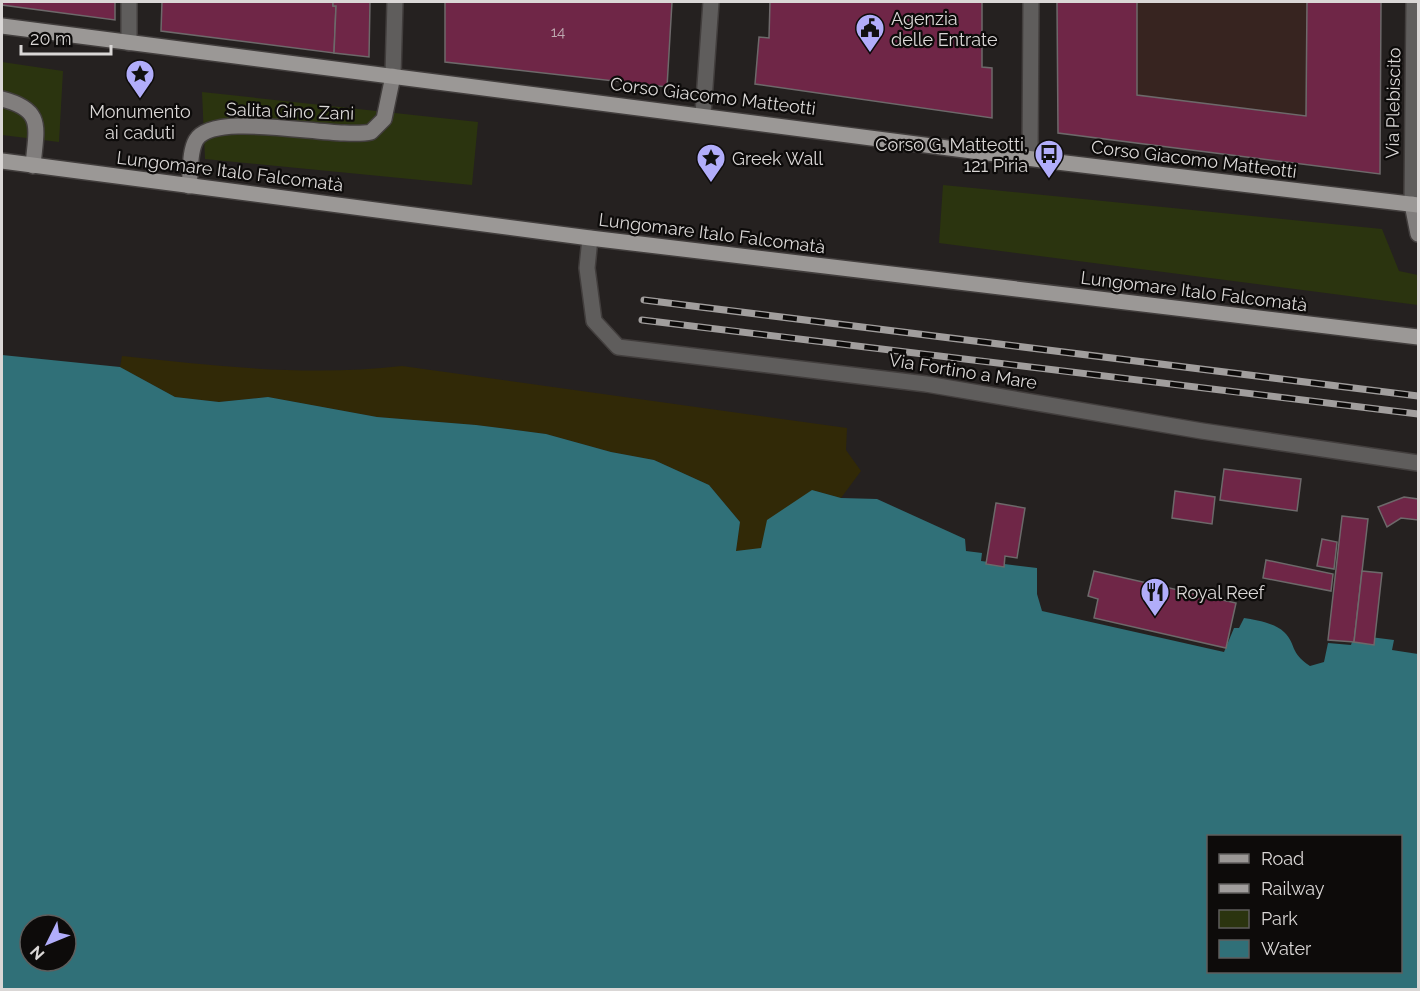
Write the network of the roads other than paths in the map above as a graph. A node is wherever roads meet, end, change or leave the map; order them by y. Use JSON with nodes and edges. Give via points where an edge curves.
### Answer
{"nodes":[{"id":1,"x":129,"y":2,"type":"edge"},
{"id":2,"x":396,"y":2,"type":"edge"},
{"id":3,"x":711,"y":2,"type":"edge"},
{"id":4,"x":1031,"y":2,"type":"edge"},
{"id":5,"x":1416,"y":2,"type":"edge"},
{"id":6,"x":2,"y":26,"type":"edge"},
{"id":7,"x":129,"y":43,"type":"junction"},
{"id":8,"x":393,"y":76,"type":"junction"},
{"id":9,"x":2,"y":99,"type":"edge"},
{"id":10,"x":703,"y":114,"type":"junction"},
{"id":11,"x":1030,"y":158,"type":"junction"},
{"id":12,"x":2,"y":161,"type":"edge"},
{"id":13,"x":33,"y":166,"type":"junction"},
{"id":14,"x":189,"y":186,"type":"junction"},
{"id":15,"x":1415,"y":205,"type":"edge"},
{"id":16,"x":1419,"y":234,"type":"edge"},
{"id":17,"x":590,"y":238,"type":"junction"},
{"id":18,"x":1419,"y":338,"type":"edge"},
{"id":19,"x":1419,"y":463,"type":"edge"}],
"edges":[{"from":1,"to":7,"type":"street"},
{"from":2,"to":8,"type":"street"},
{"from":3,"to":10,"type":"street"},
{"from":4,"to":11,"type":"street"},
{"from":5,"to":15,"type":"street","name":"Via Plebiscito"},
{"from":6,"to":7,"type":"main road","name":"Corso Giacomo Matteotti"},
{"from":7,"to":8,"type":"main road","name":"Corso Giacomo Matteotti"},
{"from":8,"to":10,"type":"main road","name":"Corso Giacomo Matteotti"},
{"from":8,"to":14,"type":"street","name":"Salita Gino Zani","via":[[384,119],[371,132],[237,126],[201,134],[193,148]]},
{"from":9,"to":13,"type":"street","via":[[25,106],[33,116]]},
{"from":10,"to":11,"type":"main road","name":"Corso Giacomo Matteotti"},
{"from":11,"to":15,"type":"main road","name":"Corso Giacomo Matteotti"},
{"from":12,"to":13,"type":"main road","name":"Lungomare Italo Falcomatà"},
{"from":13,"to":14,"type":"main road","name":"Lungomare Italo Falcomatà"},
{"from":14,"to":17,"type":"main road","name":"Lungomare Italo Falcomatà"},
{"from":15,"to":16,"type":"street"},
{"from":17,"to":18,"type":"main road","name":"Lungomare Italo Falcomatà"},
{"from":17,"to":19,"type":"street","name":"Via Fortino a Mare","via":[[587,268],[594,321],[618,347],[871,376]]}]}
